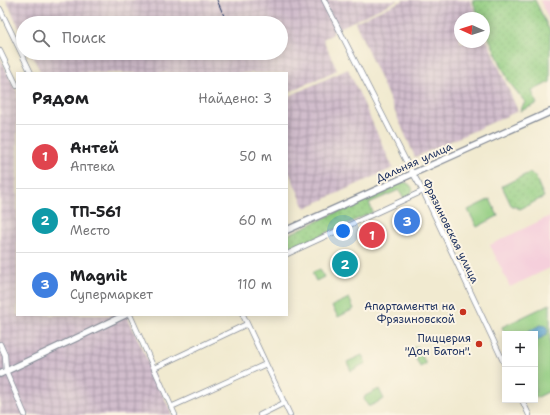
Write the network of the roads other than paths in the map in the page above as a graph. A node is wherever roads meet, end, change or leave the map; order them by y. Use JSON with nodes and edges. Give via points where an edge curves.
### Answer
{"nodes":[{"id":1,"x":324,"y":0,"type":"edge"},
{"id":2,"x":0,"y":10,"type":"edge"},
{"id":3,"x":16,"y":43,"type":"edge"},
{"id":4,"x":0,"y":51,"type":"edge"},
{"id":5,"x":25,"y":60,"type":"edge"},
{"id":6,"x":31,"y":72,"type":"edge"},
{"id":7,"x":16,"y":84,"type":"edge"},
{"id":8,"x":550,"y":112,"type":"edge"},
{"id":9,"x":413,"y":174,"type":"junction"},
{"id":10,"x":423,"y":191,"type":"junction"},
{"id":11,"x":288,"y":230,"type":"edge"},
{"id":12,"x":288,"y":254,"type":"edge"},
{"id":13,"x":123,"y":316,"type":"edge"},
{"id":14,"x":130,"y":316,"type":"edge"},
{"id":15,"x":243,"y":316,"type":"edge"},
{"id":16,"x":247,"y":324,"type":"junction"},
{"id":17,"x":0,"y":344,"type":"edge"},
{"id":18,"x":502,"y":359,"type":"edge"},
{"id":19,"x":266,"y":364,"type":"junction"},
{"id":20,"x":154,"y":368,"type":"junction"},
{"id":21,"x":3,"y":372,"type":"edge"},
{"id":22,"x":284,"y":403,"type":"junction"},
{"id":23,"x":524,"y":403,"type":"edge"},
{"id":24,"x":171,"y":407,"type":"junction"},
{"id":25,"x":25,"y":415,"type":"edge"},
{"id":26,"x":175,"y":415,"type":"edge"},
{"id":27,"x":260,"y":415,"type":"edge"},
{"id":28,"x":290,"y":415,"type":"edge"},
{"id":29,"x":530,"y":415,"type":"edge"}],
"edges":[{"from":1,"to":9,"type":"street","name":"Фрязиновская улица"},
{"from":2,"to":3,"type":"street"},
{"from":4,"to":7,"type":"street"},
{"from":5,"to":6,"type":"street"},
{"from":8,"to":9,"type":"street","name":"Дальняя улица"},
{"from":9,"to":10,"type":"street","name":"Фрязиновская улица"},
{"from":9,"to":11,"type":"street","name":"Дальняя улица"},
{"from":10,"to":12,"type":"street"},
{"from":10,"to":18,"type":"street","name":"Фрязиновская улица"},
{"from":13,"to":21,"type":"street"},
{"from":14,"to":20,"type":"street"},
{"from":15,"to":16,"type":"street"},
{"from":16,"to":19,"type":"street"},
{"from":16,"to":20,"type":"street"},
{"from":17,"to":21,"type":"street","via":[[5,355]]},
{"from":19,"to":22,"type":"street"},
{"from":19,"to":24,"type":"street"},
{"from":20,"to":24,"type":"street"},
{"from":21,"to":25,"type":"street"},
{"from":22,"to":27,"type":"street"},
{"from":22,"to":28,"type":"street"},
{"from":23,"to":29,"type":"street"},
{"from":24,"to":26,"type":"street"}]}
